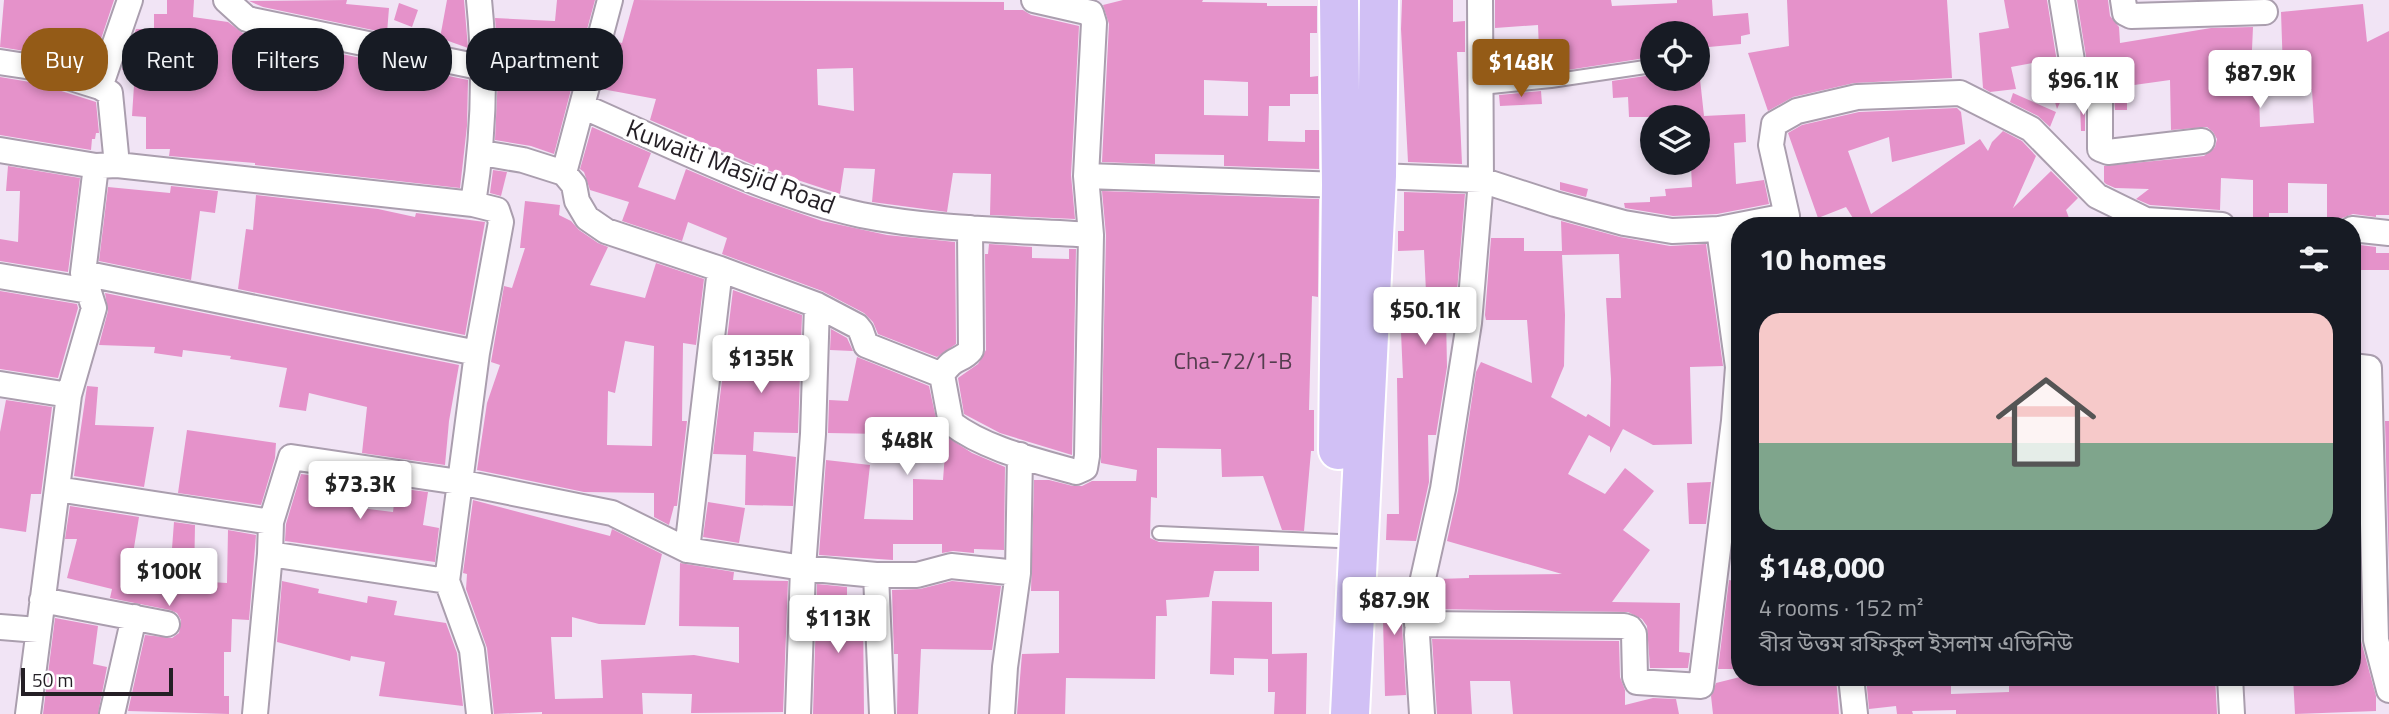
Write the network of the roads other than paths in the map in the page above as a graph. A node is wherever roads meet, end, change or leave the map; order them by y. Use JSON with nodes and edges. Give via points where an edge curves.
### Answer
{"nodes":[{"id":1,"x":226,"y":0,"type":"edge"},
{"id":2,"x":480,"y":0,"type":"edge"},
{"id":3,"x":610,"y":0,"type":"edge"},
{"id":4,"x":1034,"y":0,"type":"edge"},
{"id":5,"x":1339,"y":0,"type":"edge"},
{"id":6,"x":1379,"y":0,"type":"edge"},
{"id":7,"x":1480,"y":0,"type":"edge"},
{"id":8,"x":2062,"y":0,"type":"edge"},
{"id":9,"x":2123,"y":0,"type":"edge"},
{"id":10,"x":130,"y":4,"type":"edge"},
{"id":11,"x":2265,"y":12,"type":"dead end"},
{"id":12,"x":482,"y":28,"type":"edge"},
{"id":13,"x":0,"y":62,"type":"edge"},
{"id":14,"x":466,"y":64,"type":"edge"},
{"id":15,"x":21,"y":65,"type":"edge"},
{"id":16,"x":108,"y":65,"type":"edge"},
{"id":17,"x":1640,"y":68,"type":"edge"},
{"id":18,"x":1481,"y":88,"type":"junction"},
{"id":19,"x":107,"y":91,"type":"edge"},
{"id":20,"x":485,"y":91,"type":"edge"},
{"id":21,"x":582,"y":107,"type":"junction"},
{"id":22,"x":2202,"y":141,"type":"dead end"},
{"id":23,"x":0,"y":150,"type":"edge"},
{"id":24,"x":482,"y":153,"type":"junction"},
{"id":25,"x":106,"y":165,"type":"junction"},
{"id":26,"x":564,"y":173,"type":"junction"},
{"id":27,"x":1086,"y":176,"type":"junction"},
{"id":28,"x":1359,"y":180,"type":"junction"},
{"id":29,"x":1481,"y":180,"type":"junction"},
{"id":30,"x":473,"y":204,"type":"junction"},
{"id":31,"x":1786,"y":217,"type":"edge"},
{"id":32,"x":2136,"y":217,"type":"edge"},
{"id":33,"x":970,"y":228,"type":"junction"},
{"id":34,"x":1731,"y":228,"type":"edge"},
{"id":35,"x":1719,"y":229,"type":"junction"},
{"id":36,"x":2361,"y":230,"type":"edge"},
{"id":37,"x":2389,"y":233,"type":"edge"},
{"id":38,"x":1090,"y":235,"type":"junction"},
{"id":39,"x":720,"y":268,"type":"junction"},
{"id":40,"x":0,"y":276,"type":"edge"},
{"id":41,"x":86,"y":282,"type":"junction"},
{"id":42,"x":817,"y":305,"type":"junction"},
{"id":43,"x":1731,"y":316,"type":"edge"},
{"id":44,"x":477,"y":353,"type":"junction"},
{"id":45,"x":2361,"y":367,"type":"edge"},
{"id":46,"x":942,"y":375,"type":"junction"},
{"id":47,"x":0,"y":384,"type":"edge"},
{"id":48,"x":69,"y":395,"type":"junction"},
{"id":49,"x":1731,"y":444,"type":"edge"},
{"id":50,"x":1020,"y":455,"type":"junction"},
{"id":51,"x":459,"y":482,"type":"junction"},
{"id":52,"x":57,"y":489,"type":"junction"},
{"id":53,"x":271,"y":523,"type":"junction"},
{"id":54,"x":1159,"y":533,"type":"dead end"},
{"id":55,"x":1338,"y":541,"type":"junction"},
{"id":56,"x":687,"y":550,"type":"junction"},
{"id":57,"x":270,"y":554,"type":"junction"},
{"id":58,"x":803,"y":568,"type":"junction"},
{"id":59,"x":1018,"y":573,"type":"junction"},
{"id":60,"x":876,"y":575,"type":"junction"},
{"id":61,"x":447,"y":581,"type":"junction"},
{"id":62,"x":42,"y":600,"type":"junction"},
{"id":63,"x":134,"y":617,"type":"junction"},
{"id":64,"x":167,"y":624,"type":"dead end"},
{"id":65,"x":1417,"y":624,"type":"junction"},
{"id":66,"x":0,"y":627,"type":"edge"},
{"id":67,"x":38,"y":630,"type":"junction"},
{"id":68,"x":1852,"y":686,"type":"edge"},
{"id":69,"x":2230,"y":686,"type":"edge"},
{"id":70,"x":2389,"y":690,"type":"edge"},
{"id":71,"x":28,"y":714,"type":"edge"},
{"id":72,"x":111,"y":714,"type":"edge"},
{"id":73,"x":255,"y":714,"type":"edge"},
{"id":74,"x":480,"y":714,"type":"edge"},
{"id":75,"x":798,"y":714,"type":"edge"},
{"id":76,"x":882,"y":714,"type":"edge"},
{"id":77,"x":1002,"y":714,"type":"edge"},
{"id":78,"x":1326,"y":714,"type":"edge"},
{"id":79,"x":1350,"y":714,"type":"edge"},
{"id":80,"x":1422,"y":714,"type":"edge"},
{"id":81,"x":1855,"y":714,"type":"edge"},
{"id":82,"x":2232,"y":714,"type":"edge"}],
"edges":[{"from":1,"to":14,"type":"street","via":[[247,19]]},
{"from":2,"to":12,"type":"street"},
{"from":3,"to":21,"type":"street"},
{"from":4,"to":27,"type":"street","via":[[1091,13],[1094,23]]},
{"from":5,"to":28,"type":"main road"},
{"from":6,"to":28,"type":"main road"},
{"from":7,"to":18,"type":"street"},
{"from":8,"to":22,"type":"street","via":[[2076,85],[2100,91],[2100,149],[2108,152]]},
{"from":9,"to":11,"type":"street","via":[[2125,13],[2131,16]]},
{"from":10,"to":16,"type":"street"},
{"from":13,"to":15,"type":"street"},
{"from":17,"to":18,"type":"lane"},
{"from":18,"to":29,"type":"street"},
{"from":19,"to":25,"type":"street"},
{"from":20,"to":24,"type":"street"},
{"from":21,"to":26,"type":"street"},
{"from":21,"to":33,"type":"street","name":"Kuwaiti Masjid Road","via":[[782,191],[861,215]]},
{"from":23,"to":25,"type":"street"},
{"from":24,"to":26,"type":"street"},
{"from":24,"to":30,"type":"street"},
{"from":25,"to":30,"type":"street"},
{"from":25,"to":41,"type":"street"},
{"from":26,"to":39,"type":"street","via":[[587,218],[606,231]]},
{"from":27,"to":28,"type":"street"},
{"from":27,"to":38,"type":"street"},
{"from":28,"to":29,"type":"street"},
{"from":28,"to":55,"type":"main road"},
{"from":28,"to":79,"type":"main road"},
{"from":29,"to":35,"type":"street","via":[[1624,223],[1672,231]]},
{"from":29,"to":65,"type":"street","via":[[1469,323]]},
{"from":30,"to":44,"type":"street","via":[[497,210],[501,222]]},
{"from":31,"to":32,"type":"street","via":[[1771,145],[1774,124],[1797,111],[1857,97],[1960,93],[2031,130],[2096,196]]},
{"from":33,"to":38,"type":"street","name":"Kuwaiti Masjid Road"},
{"from":33,"to":46,"type":"street","via":[[971,350],[950,363]]},
{"from":34,"to":35,"type":"street"},
{"from":35,"to":43,"type":"street"},
{"from":36,"to":37,"type":"street"},
{"from":38,"to":50,"type":"street","via":[[1085,468],[1076,472]]},
{"from":39,"to":42,"type":"street"},
{"from":39,"to":56,"type":"street"},
{"from":40,"to":41,"type":"street"},
{"from":41,"to":44,"type":"street"},
{"from":41,"to":48,"type":"street","via":[[94,308]]},
{"from":42,"to":46,"type":"street","via":[[857,326],[866,345]]},
{"from":42,"to":58,"type":"street"},
{"from":44,"to":51,"type":"street"},
{"from":45,"to":70,"type":"street","via":[[2369,368],[2376,640]]},
{"from":46,"to":50,"type":"street","via":[[951,422],[964,433]]},
{"from":47,"to":48,"type":"street"},
{"from":48,"to":52,"type":"street"},
{"from":49,"to":65,"type":"street","via":[[1702,686],[1637,682],[1634,634],[1624,626]]},
{"from":50,"to":59,"type":"street"},
{"from":51,"to":53,"type":"street","via":[[290,457]]},
{"from":51,"to":56,"type":"street","via":[[612,513]]},
{"from":51,"to":61,"type":"street"},
{"from":52,"to":53,"type":"street"},
{"from":52,"to":62,"type":"street"},
{"from":53,"to":57,"type":"street"},
{"from":54,"to":55,"type":"lane"},
{"from":55,"to":78,"type":"main road"},
{"from":56,"to":58,"type":"street"},
{"from":57,"to":61,"type":"street"},
{"from":57,"to":73,"type":"street"},
{"from":58,"to":60,"type":"street"},
{"from":58,"to":75,"type":"street"},
{"from":59,"to":60,"type":"street","via":[[951,566],[918,575]]},
{"from":59,"to":77,"type":"street"},
{"from":60,"to":76,"type":"street"},
{"from":61,"to":74,"type":"street","via":[[472,650]]},
{"from":62,"to":63,"type":"street"},
{"from":62,"to":67,"type":"street"},
{"from":63,"to":64,"type":"street"},
{"from":63,"to":72,"type":"street"},
{"from":65,"to":80,"type":"street"},
{"from":66,"to":67,"type":"street"},
{"from":67,"to":71,"type":"street"},
{"from":68,"to":81,"type":"street"},
{"from":69,"to":82,"type":"street"}]}
